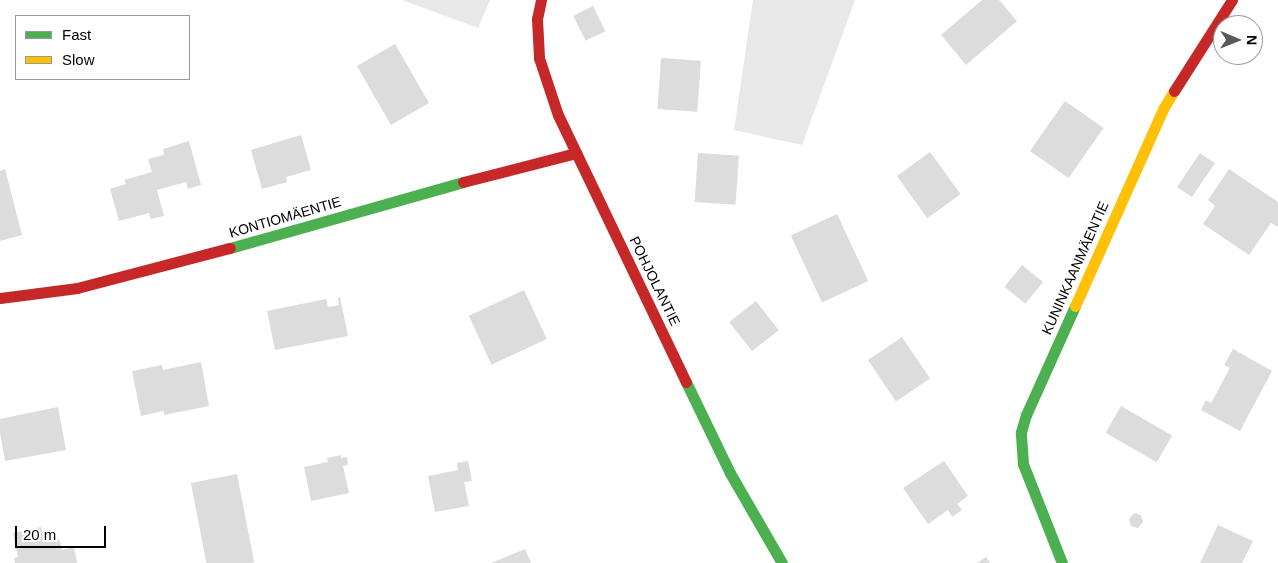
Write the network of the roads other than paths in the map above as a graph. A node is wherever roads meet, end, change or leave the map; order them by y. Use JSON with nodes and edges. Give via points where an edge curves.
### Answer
{"nodes":[{"id":1,"x":541,"y":0,"type":"edge"},
{"id":2,"x":1232,"y":0,"type":"edge"},
{"id":3,"x":576,"y":153,"type":"junction"},
{"id":4,"x":0,"y":298,"type":"edge"},
{"id":5,"x":782,"y":563,"type":"edge"},
{"id":6,"x":1062,"y":563,"type":"edge"}],
"edges":[{"from":1,"to":3,"type":"street","name":"POHJOLANTIE","via":[[537,19],[539,58],[558,115]]},
{"from":2,"to":6,"type":"street","name":"KUNINKAANMÄENTIE","via":[[1163,109],[1026,415],[1021,432],[1022,464]]},
{"from":3,"to":4,"type":"street","name":"KONTIOMÄENTIE","via":[[137,274],[77,288]]},
{"from":3,"to":5,"type":"street","name":"POHJOLANTIE","via":[[730,472]]}]}
